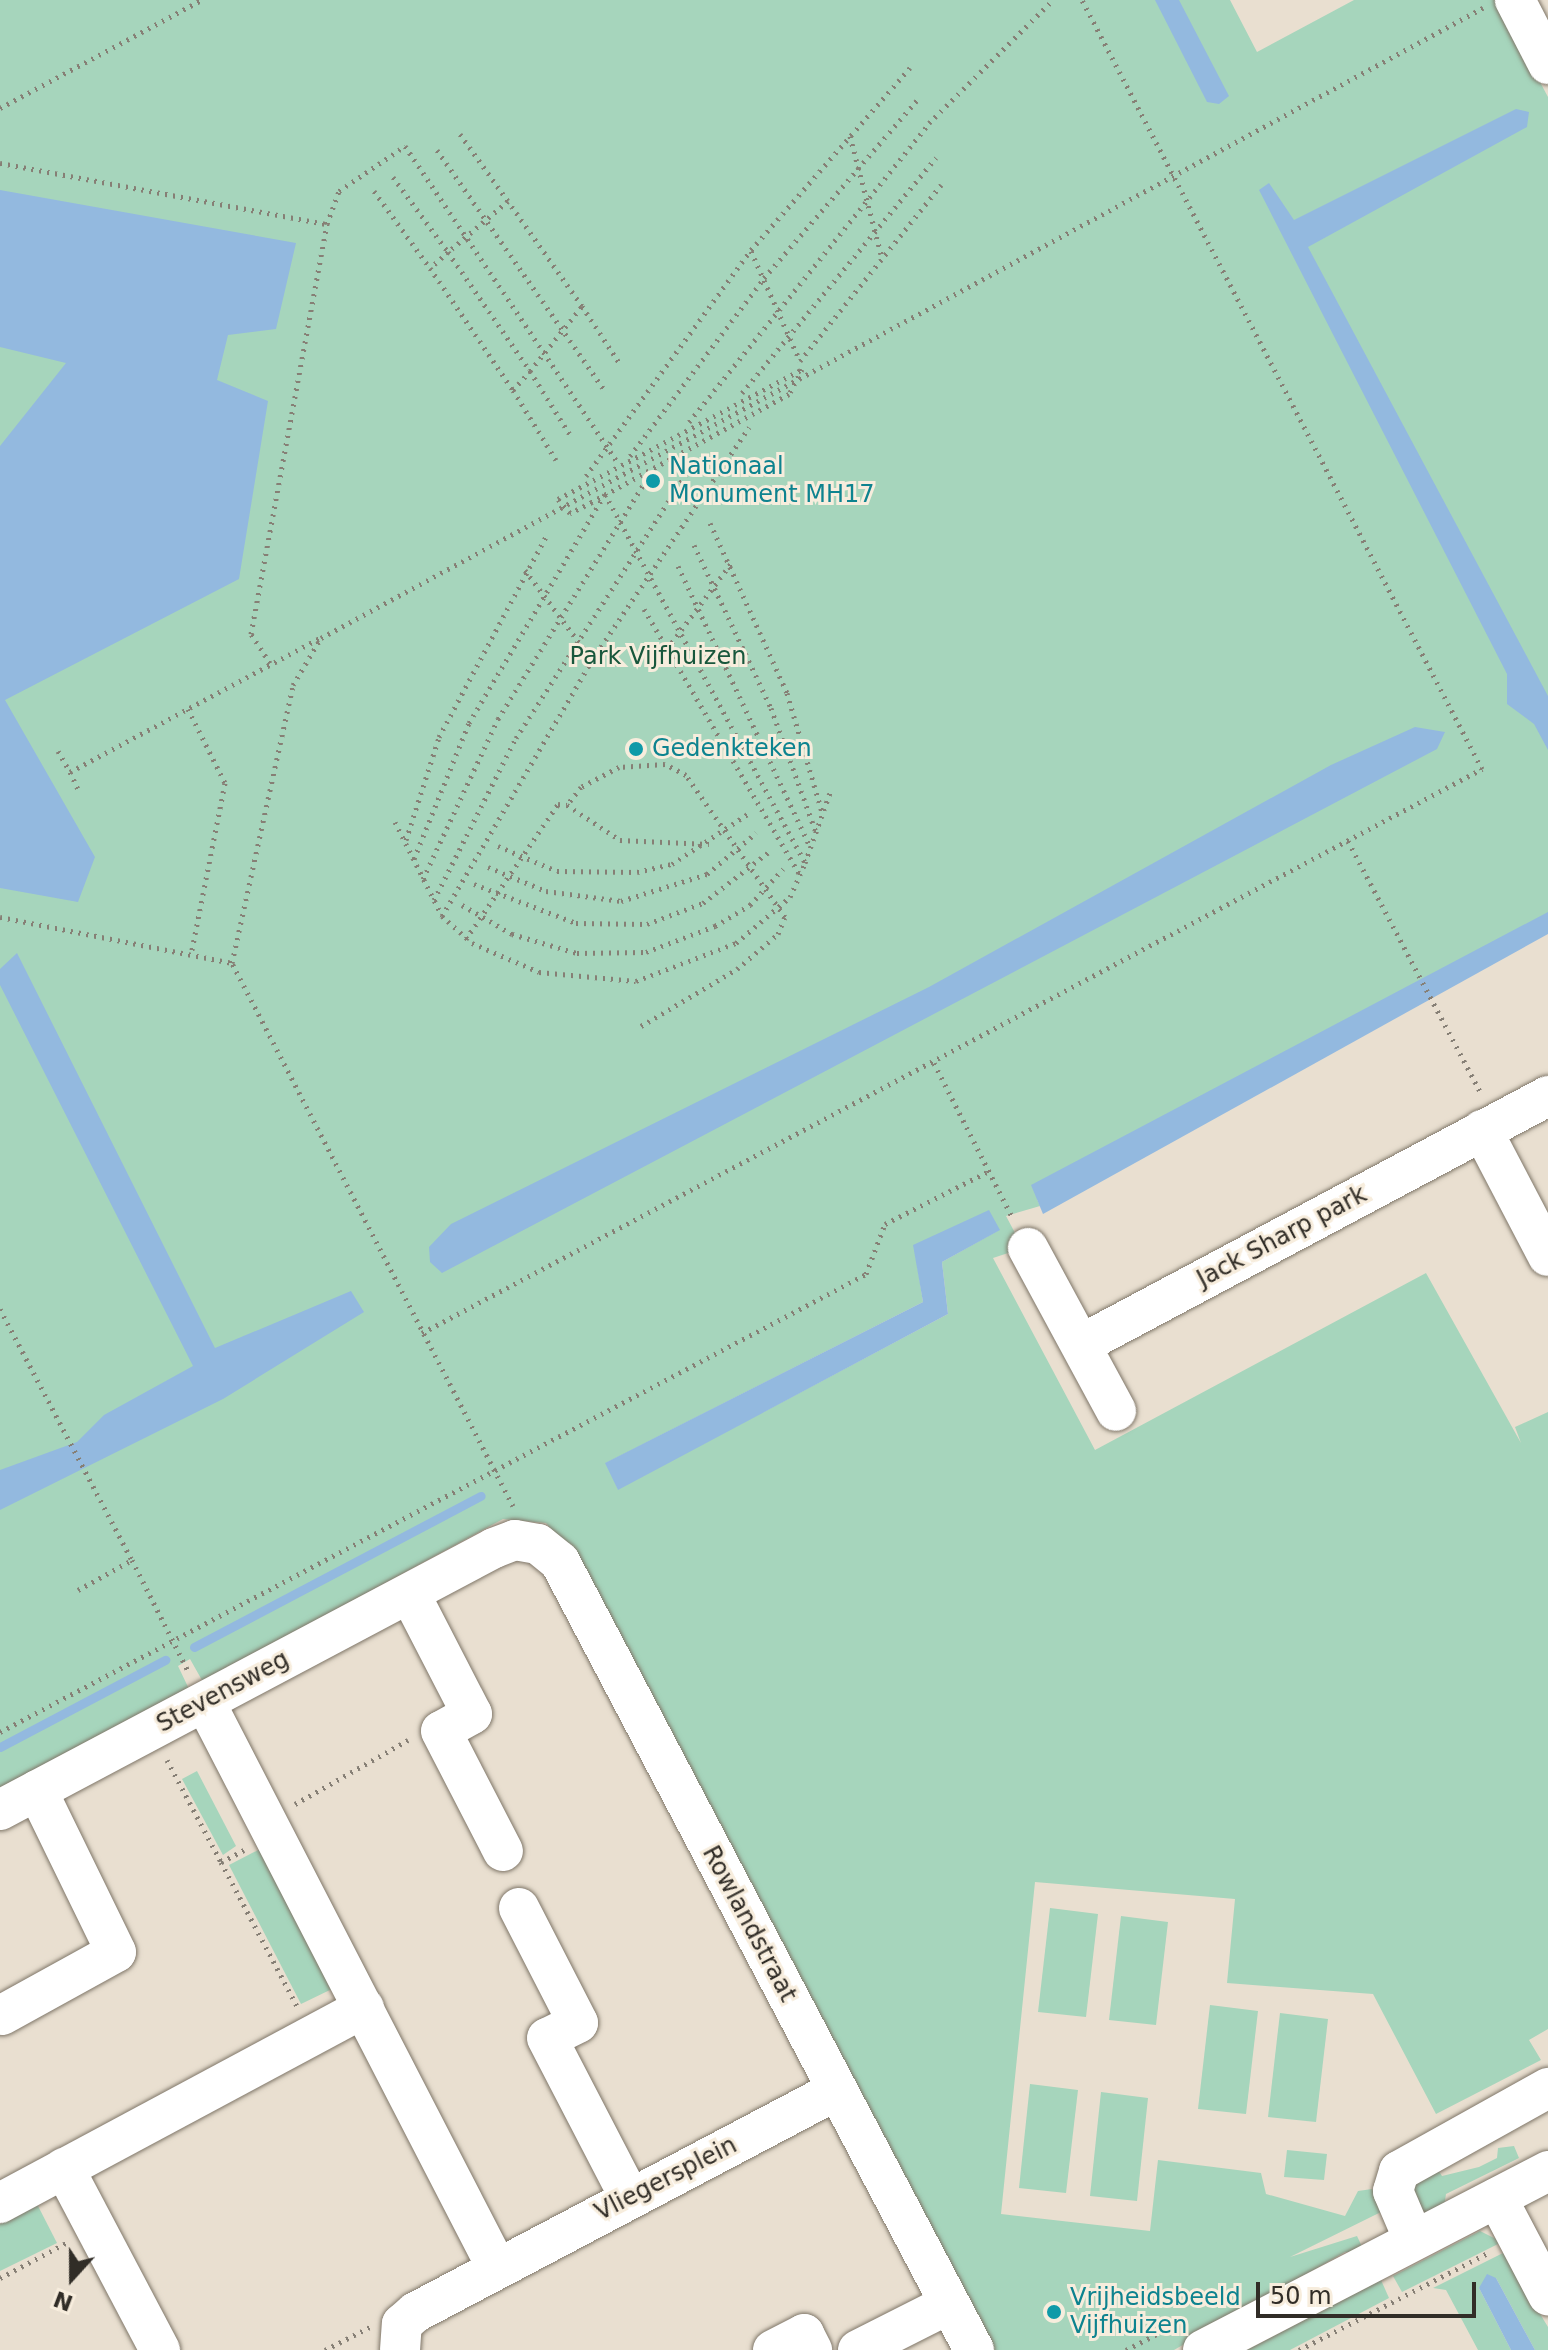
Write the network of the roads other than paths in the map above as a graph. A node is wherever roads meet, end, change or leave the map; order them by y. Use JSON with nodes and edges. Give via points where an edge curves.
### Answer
{"nodes":[{"id":1,"x":1515,"y":0,"type":"edge"},
{"id":2,"x":1548,"y":64,"type":"edge"},
{"id":3,"x":1548,"y":1096,"type":"edge"},
{"id":4,"x":1489,"y":1126,"type":"junction"},
{"id":5,"x":1028,"y":1248,"type":"road end"},
{"id":6,"x":1548,"y":1256,"type":"edge"},
{"id":7,"x":1082,"y":1344,"type":"junction"},
{"id":8,"x":1116,"y":1411,"type":"dead end"},
{"id":9,"x":538,"y":1544,"type":"joint"},
{"id":10,"x":410,"y":1594,"type":"junction"},
{"id":11,"x":205,"y":1702,"type":"junction"},
{"id":12,"x":37,"y":1790,"type":"junction"},
{"id":13,"x":0,"y":1810,"type":"edge"},
{"id":14,"x":503,"y":1851,"type":"dead end"},
{"id":15,"x":519,"y":1908,"type":"dead end"},
{"id":16,"x":364,"y":2008,"type":"junction"},
{"id":17,"x":2,"y":2015,"type":"dead end"},
{"id":18,"x":1548,"y":2088,"type":"edge"},
{"id":19,"x":836,"y":2091,"type":"junction"},
{"id":20,"x":64,"y":2168,"type":"junction"},
{"id":21,"x":1548,"y":2171,"type":"edge"},
{"id":22,"x":630,"y":2198,"type":"junction"},
{"id":23,"x":1497,"y":2198,"type":"junction"},
{"id":24,"x":0,"y":2203,"type":"edge"},
{"id":25,"x":1413,"y":2238,"type":"junction"},
{"id":26,"x":497,"y":2268,"type":"junction"},
{"id":27,"x":1548,"y":2295,"type":"edge"},
{"id":28,"x":949,"y":2304,"type":"junction"},
{"id":29,"x":401,"y":2337,"type":"edge"},
{"id":30,"x":160,"y":2350,"type":"edge"},
{"id":31,"x":773,"y":2350,"type":"edge"},
{"id":32,"x":812,"y":2350,"type":"edge"},
{"id":33,"x":858,"y":2350,"type":"edge"},
{"id":34,"x":974,"y":2350,"type":"edge"},
{"id":35,"x":1203,"y":2350,"type":"edge"}],
"edges":[{"from":1,"to":2,"type":"street"},
{"from":3,"to":4,"type":"street","name":"Jack Sharp park"},
{"from":4,"to":6,"type":"street"},
{"from":4,"to":7,"type":"street","name":"Jack Sharp park"},
{"from":5,"to":7,"type":"street"},
{"from":7,"to":8,"type":"street"},
{"from":9,"to":10,"type":"street","name":"Stevensweg","via":[[515,1540],[494,1548]]},
{"from":9,"to":19,"type":"street","name":"Rowlandstraat","via":[[560,1562]]},
{"from":10,"to":11,"type":"street","name":"Stevensweg"},
{"from":10,"to":14,"type":"street","via":[[472,1714],[441,1731]]},
{"from":11,"to":12,"type":"street","name":"Stevensweg"},
{"from":11,"to":16,"type":"street"},
{"from":12,"to":13,"type":"street","name":"Stevensweg"},
{"from":12,"to":17,"type":"street","via":[[116,1952]]},
{"from":15,"to":22,"type":"street","via":[[578,2023],[547,2038]]},
{"from":16,"to":20,"type":"street"},
{"from":16,"to":26,"type":"street"},
{"from":18,"to":25,"type":"street","via":[[1399,2171],[1393,2191]]},
{"from":19,"to":22,"type":"street","name":"Vliegersplein"},
{"from":19,"to":28,"type":"street","name":"Rowlandstraat"},
{"from":20,"to":24,"type":"street"},
{"from":20,"to":30,"type":"street"},
{"from":21,"to":23,"type":"street"},
{"from":22,"to":26,"type":"street","name":"Vliegersplein"},
{"from":23,"to":25,"type":"street"},
{"from":23,"to":27,"type":"street"},
{"from":25,"to":35,"type":"street"},
{"from":26,"to":29,"type":"street","name":"Vliegersplein"},
{"from":28,"to":33,"type":"street"},
{"from":28,"to":34,"type":"street","name":"Rowlandstraat"},
{"from":31,"to":32,"type":"street","via":[[804,2334]]}]}
